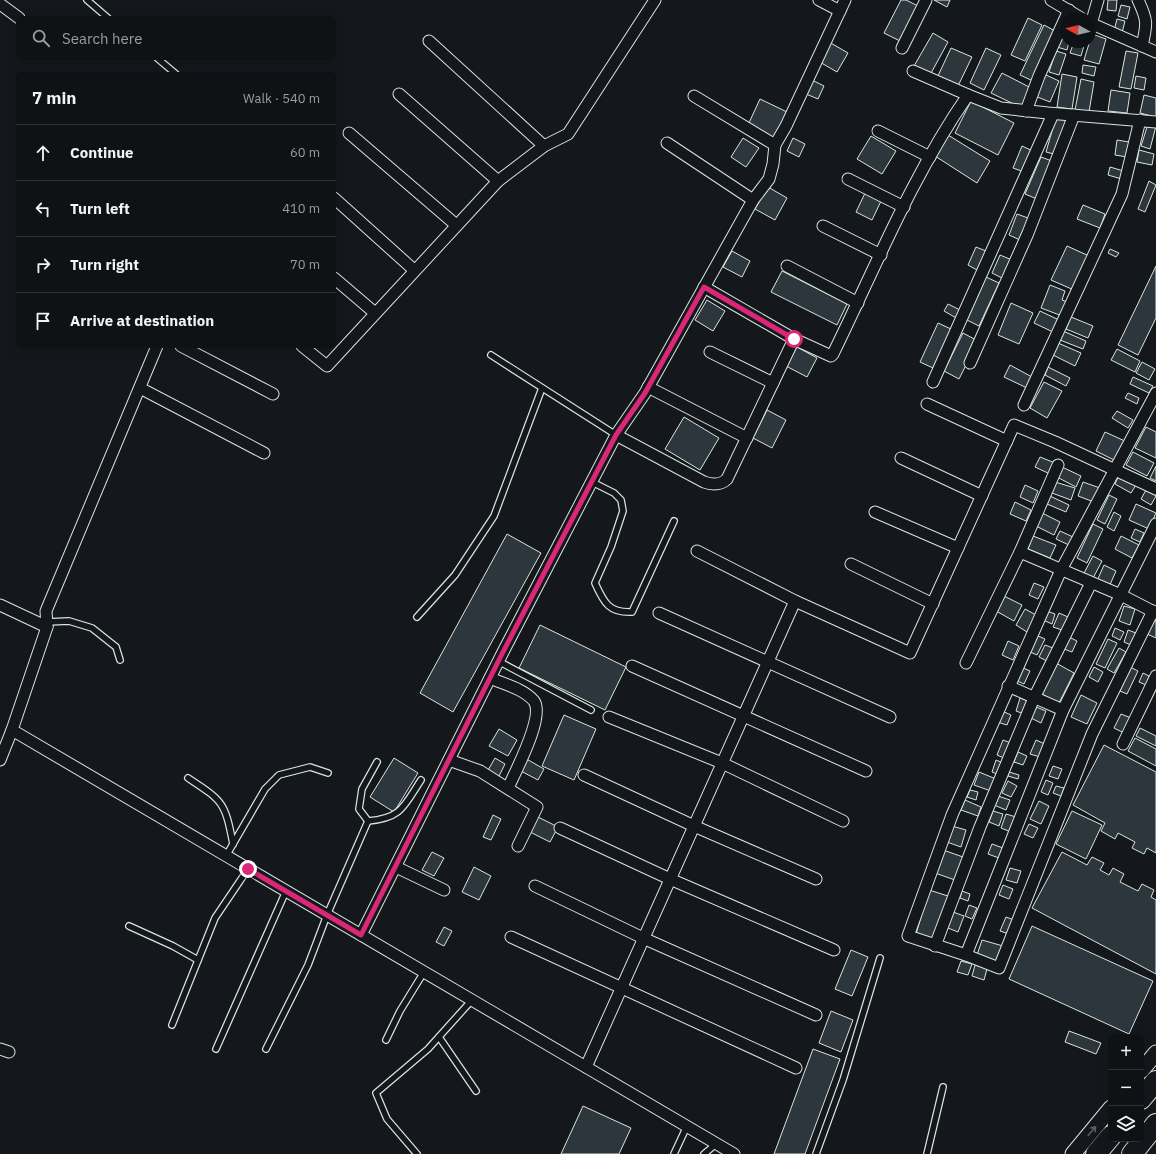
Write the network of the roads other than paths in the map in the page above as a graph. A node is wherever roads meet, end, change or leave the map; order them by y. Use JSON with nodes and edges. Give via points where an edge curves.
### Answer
{"nodes":[{"id":1,"x":87,"y":0,"type":"edge"},
{"id":2,"x":655,"y":0,"type":"edge"},
{"id":3,"x":819,"y":0,"type":"edge"},
{"id":4,"x":845,"y":0,"type":"edge"},
{"id":5,"x":926,"y":0,"type":"edge"},
{"id":6,"x":1051,"y":0,"type":"edge"},
{"id":7,"x":1098,"y":0,"type":"edge"},
{"id":8,"x":1141,"y":2,"type":"edge"},
{"id":9,"x":0,"y":4,"type":"edge"},
{"id":10,"x":1068,"y":10,"type":"junction"},
{"id":11,"x":840,"y":11,"type":"junction"},
{"id":12,"x":1071,"y":12,"type":"edge"},
{"id":13,"x":1094,"y":12,"type":"edge"},
{"id":14,"x":16,"y":16,"type":"edge"},
{"id":15,"x":106,"y":16,"type":"edge"},
{"id":16,"x":1096,"y":26,"type":"edge"},
{"id":17,"x":428,"y":42,"type":"dead end"},
{"id":18,"x":1142,"y":46,"type":"junction"},
{"id":19,"x":902,"y":48,"type":"dead end"},
{"id":20,"x":1156,"y":52,"type":"edge"},
{"id":21,"x":158,"y":60,"type":"edge"},
{"id":22,"x":913,"y":71,"type":"dead end"},
{"id":23,"x":174,"y":72,"type":"edge"},
{"id":24,"x":399,"y":94,"type":"dead end"},
{"id":25,"x":968,"y":95,"type":"junction"},
{"id":26,"x":694,"y":96,"type":"dead end"},
{"id":27,"x":1026,"y":111,"type":"junction"},
{"id":28,"x":1053,"y":114,"type":"junction"},
{"id":29,"x":1074,"y":115,"type":"junction"},
{"id":30,"x":1140,"y":120,"type":"junction"},
{"id":31,"x":1156,"y":122,"type":"edge"},
{"id":32,"x":878,"y":131,"type":"dead end"},
{"id":33,"x":349,"y":133,"type":"dead end"},
{"id":34,"x":667,"y":143,"type":"dead end"},
{"id":35,"x":775,"y":145,"type":"junction"},
{"id":36,"x":544,"y":146,"type":"junction"},
{"id":37,"x":930,"y":157,"type":"junction"},
{"id":38,"x":848,"y":179,"type":"dead end"},
{"id":39,"x":498,"y":181,"type":"junction"},
{"id":40,"x":336,"y":200,"type":"edge"},
{"id":41,"x":753,"y":200,"type":"junction"},
{"id":42,"x":904,"y":207,"type":"junction"},
{"id":43,"x":455,"y":224,"type":"junction"},
{"id":44,"x":823,"y":226,"type":"dead end"},
{"id":45,"x":881,"y":255,"type":"junction"},
{"id":46,"x":787,"y":266,"type":"dead end"},
{"id":47,"x":414,"y":270,"type":"junction"},
{"id":48,"x":336,"y":280,"type":"edge"},
{"id":49,"x":704,"y":287,"type":"junction"},
{"id":50,"x":858,"y":303,"type":"junction"},
{"id":51,"x":375,"y":313,"type":"junction"},
{"id":52,"x":794,"y":339,"type":"junction"},
{"id":53,"x":156,"y":348,"type":"edge"},
{"id":54,"x":185,"y":348,"type":"edge"},
{"id":55,"x":304,"y":348,"type":"edge"},
{"id":56,"x":710,"y":352,"type":"dead end"},
{"id":57,"x":492,"y":355,"type":"dead end"},
{"id":58,"x":970,"y":363,"type":"dead end"},
{"id":59,"x":933,"y":382,"type":"dead end"},
{"id":60,"x":773,"y":383,"type":"junction"},
{"id":61,"x":648,"y":387,"type":"junction"},
{"id":62,"x":140,"y":388,"type":"junction"},
{"id":63,"x":542,"y":388,"type":"junction"},
{"id":64,"x":1156,"y":393,"type":"edge"},
{"id":65,"x":273,"y":394,"type":"dead end"},
{"id":66,"x":927,"y":404,"type":"dead end"},
{"id":67,"x":1024,"y":405,"type":"dead end"},
{"id":68,"x":616,"y":435,"type":"junction"},
{"id":69,"x":747,"y":438,"type":"junction"},
{"id":70,"x":1007,"y":441,"type":"junction"},
{"id":71,"x":264,"y":453,"type":"dead end"},
{"id":72,"x":901,"y":458,"type":"dead end"},
{"id":73,"x":1058,"y":465,"type":"dead end"},
{"id":74,"x":1116,"y":469,"type":"junction"},
{"id":75,"x":592,"y":482,"type":"junction"},
{"id":76,"x":1156,"y":489,"type":"edge"},
{"id":77,"x":982,"y":496,"type":"junction"},
{"id":78,"x":875,"y":512,"type":"dead end"},
{"id":79,"x":674,"y":521,"type":"dead end"},
{"id":80,"x":1156,"y":524,"type":"edge"},
{"id":81,"x":958,"y":548,"type":"junction"},
{"id":82,"x":697,"y":551,"type":"dead end"},
{"id":83,"x":1020,"y":552,"type":"junction"},
{"id":84,"x":851,"y":564,"type":"dead end"},
{"id":85,"x":1060,"y":570,"type":"junction"},
{"id":86,"x":1090,"y":582,"type":"junction"},
{"id":87,"x":1121,"y":595,"type":"junction"},
{"id":88,"x":795,"y":601,"type":"junction"},
{"id":89,"x":932,"y":604,"type":"junction"},
{"id":90,"x":0,"y":605,"type":"edge"},
{"id":91,"x":1154,"y":612,"type":"edge"},
{"id":92,"x":658,"y":613,"type":"dead end"},
{"id":93,"x":417,"y":617,"type":"dead end"},
{"id":94,"x":47,"y":625,"type":"junction"},
{"id":95,"x":120,"y":660,"type":"dead end"},
{"id":96,"x":498,"y":661,"type":"junction"},
{"id":97,"x":767,"y":662,"type":"junction"},
{"id":98,"x":966,"y":663,"type":"dead end"},
{"id":99,"x":632,"y":666,"type":"dead end"},
{"id":100,"x":1156,"y":676,"type":"edge"},
{"id":101,"x":490,"y":678,"type":"junction"},
{"id":102,"x":1008,"y":686,"type":"junction"},
{"id":103,"x":1034,"y":698,"type":"junction"},
{"id":104,"x":591,"y":710,"type":"dead end"},
{"id":105,"x":1063,"y":710,"type":"junction"},
{"id":106,"x":744,"y":715,"type":"junction"},
{"id":107,"x":609,"y":717,"type":"dead end"},
{"id":108,"x":890,"y":717,"type":"dead end"},
{"id":109,"x":12,"y":730,"type":"junction"},
{"id":110,"x":1123,"y":744,"type":"dead end"},
{"id":111,"x":0,"y":758,"type":"edge"},
{"id":112,"x":449,"y":760,"type":"junction"},
{"id":113,"x":377,"y":762,"type":"dead end"},
{"id":114,"x":722,"y":763,"type":"junction"},
{"id":115,"x":866,"y":771,"type":"dead end"},
{"id":116,"x":328,"y":773,"type":"dead end"},
{"id":117,"x":584,"y":775,"type":"dead end"},
{"id":118,"x":188,"y":778,"type":"dead end"},
{"id":119,"x":422,"y":780,"type":"dead end"},
{"id":120,"x":508,"y":788,"type":"junction"},
{"id":121,"x":368,"y":821,"type":"junction"},
{"id":122,"x":843,"y":821,"type":"dead end"},
{"id":123,"x":694,"y":826,"type":"junction"},
{"id":124,"x":560,"y":828,"type":"dead end"},
{"id":125,"x":233,"y":844,"type":"junction"},
{"id":126,"x":518,"y":846,"type":"dead end"},
{"id":127,"x":226,"y":856,"type":"junction"},
{"id":128,"x":396,"y":866,"type":"junction"},
{"id":129,"x":248,"y":869,"type":"junction"},
{"id":130,"x":670,"y":879,"type":"junction"},
{"id":131,"x":816,"y":880,"type":"dead end"},
{"id":132,"x":535,"y":886,"type":"dead end"},
{"id":133,"x":444,"y":890,"type":"dead end"},
{"id":134,"x":286,"y":891,"type":"junction"},
{"id":135,"x":327,"y":915,"type":"junction"},
{"id":136,"x":129,"y":926,"type":"dead end"},
{"id":137,"x":361,"y":935,"type":"junction"},
{"id":138,"x":511,"y":937,"type":"dead end"},
{"id":139,"x":643,"y":938,"type":"junction"},
{"id":140,"x":935,"y":946,"type":"junction"},
{"id":141,"x":834,"y":950,"type":"dead end"},
{"id":142,"x":966,"y":955,"type":"junction"},
{"id":143,"x":880,"y":958,"type":"dead end"},
{"id":144,"x":198,"y":960,"type":"junction"},
{"id":145,"x":424,"y":972,"type":"junction"},
{"id":146,"x":621,"y":988,"type":"junction"},
{"id":147,"x":472,"y":1000,"type":"junction"},
{"id":148,"x":816,"y":1014,"type":"dead end"},
{"id":149,"x":172,"y":1025,"type":"dead end"},
{"id":150,"x":439,"y":1037,"type":"junction"},
{"id":151,"x":386,"y":1040,"type":"dead end"},
{"id":152,"x":216,"y":1049,"type":"dead end"},
{"id":153,"x":266,"y":1049,"type":"dead end"},
{"id":154,"x":1156,"y":1053,"type":"edge"},
{"id":155,"x":586,"y":1067,"type":"junction"},
{"id":156,"x":796,"y":1068,"type":"dead end"},
{"id":157,"x":1142,"y":1070,"type":"edge"},
{"id":158,"x":1156,"y":1081,"type":"edge"},
{"id":159,"x":943,"y":1087,"type":"dead end"},
{"id":160,"x":476,"y":1091,"type":"dead end"},
{"id":161,"x":1144,"y":1095,"type":"edge"},
{"id":162,"x":1108,"y":1112,"type":"edge"},
{"id":163,"x":1156,"y":1124,"type":"edge"},
{"id":164,"x":687,"y":1126,"type":"junction"},
{"id":165,"x":1108,"y":1140,"type":"edge"},
{"id":166,"x":716,"y":1144,"type":"junction"},
{"id":167,"x":417,"y":1154,"type":"edge"},
{"id":168,"x":674,"y":1154,"type":"edge"},
{"id":169,"x":704,"y":1154,"type":"edge"},
{"id":170,"x":734,"y":1154,"type":"edge"},
{"id":171,"x":816,"y":1154,"type":"edge"},
{"id":172,"x":927,"y":1154,"type":"edge"},
{"id":173,"x":1073,"y":1154,"type":"edge"},
{"id":174,"x":1096,"y":1154,"type":"edge"},
{"id":175,"x":1132,"y":1154,"type":"edge"}],
"edges":[{"from":1,"to":15,"type":"lane"},
{"from":2,"to":36,"type":"street","via":[[568,134]]},
{"from":3,"to":11,"type":"street"},
{"from":4,"to":11,"type":"street"},
{"from":5,"to":19,"type":"street"},
{"from":6,"to":10,"type":"street"},
{"from":7,"to":13,"type":"street"},
{"from":8,"to":18,"type":"street","via":[[1147,24]]},
{"from":9,"to":14,"type":"street"},
{"from":10,"to":12,"type":"street"},
{"from":10,"to":27,"type":"street"},
{"from":11,"to":35,"type":"street"},
{"from":16,"to":18,"type":"street"},
{"from":17,"to":36,"type":"street"},
{"from":18,"to":20,"type":"street"},
{"from":21,"to":23,"type":"lane"},
{"from":22,"to":25,"type":"street"},
{"from":24,"to":39,"type":"street"},
{"from":25,"to":27,"type":"street","via":[[1001,108]]},
{"from":25,"to":37,"type":"street"},
{"from":26,"to":35,"type":"street"},
{"from":27,"to":28,"type":"street"},
{"from":28,"to":29,"type":"street"},
{"from":28,"to":59,"type":"street"},
{"from":29,"to":30,"type":"street"},
{"from":29,"to":58,"type":"street","via":[[1028,233]]},
{"from":30,"to":31,"type":"street"},
{"from":30,"to":67,"type":"street","via":[[1122,194]]},
{"from":32,"to":37,"type":"street"},
{"from":33,"to":43,"type":"street"},
{"from":34,"to":41,"type":"street"},
{"from":35,"to":41,"type":"street","via":[[769,179]]},
{"from":36,"to":39,"type":"street"},
{"from":37,"to":42,"type":"street"},
{"from":38,"to":42,"type":"street"},
{"from":39,"to":43,"type":"street"},
{"from":40,"to":47,"type":"street"},
{"from":41,"to":49,"type":"street"},
{"from":42,"to":45,"type":"street"},
{"from":43,"to":47,"type":"street"},
{"from":44,"to":45,"type":"street"},
{"from":45,"to":50,"type":"street"},
{"from":46,"to":50,"type":"street"},
{"from":47,"to":51,"type":"street"},
{"from":48,"to":51,"type":"street"},
{"from":49,"to":52,"type":"street"},
{"from":49,"to":61,"type":"street"},
{"from":50,"to":52,"type":"street","via":[[831,356]]},
{"from":51,"to":55,"type":"street","via":[[326,366]]},
{"from":52,"to":60,"type":"street"},
{"from":53,"to":62,"type":"street"},
{"from":54,"to":65,"type":"street"},
{"from":56,"to":60,"type":"street"},
{"from":57,"to":63,"type":"lane"},
{"from":60,"to":69,"type":"street"},
{"from":61,"to":68,"type":"street"},
{"from":61,"to":69,"type":"street"},
{"from":62,"to":71,"type":"street"},
{"from":62,"to":94,"type":"street","via":[[46,611]]},
{"from":63,"to":68,"type":"lane"},
{"from":63,"to":93,"type":"lane","via":[[494,516],[454,575]]},
{"from":64,"to":74,"type":"street"},
{"from":66,"to":70,"type":"street"},
{"from":68,"to":69,"type":"street","via":[[710,484],[724,482],[727,479]]},
{"from":68,"to":75,"type":"street"},
{"from":70,"to":74,"type":"street","via":[[1014,425]]},
{"from":70,"to":77,"type":"street"},
{"from":72,"to":77,"type":"street"},
{"from":73,"to":83,"type":"street"},
{"from":74,"to":76,"type":"street"},
{"from":74,"to":85,"type":"street"},
{"from":75,"to":79,"type":"lane","via":[[614,493],[621,500],[623,511],[611,548],[595,583],[603,602],[620,612],[632,612]]},
{"from":75,"to":96,"type":"street"},
{"from":77,"to":81,"type":"street"},
{"from":78,"to":81,"type":"street"},
{"from":80,"to":87,"type":"street"},
{"from":81,"to":89,"type":"street"},
{"from":82,"to":88,"type":"street"},
{"from":83,"to":85,"type":"street"},
{"from":83,"to":98,"type":"street"},
{"from":84,"to":89,"type":"street"},
{"from":85,"to":86,"type":"street"},
{"from":85,"to":102,"type":"street"},
{"from":86,"to":87,"type":"street"},
{"from":86,"to":103,"type":"street"},
{"from":87,"to":91,"type":"street"},
{"from":87,"to":105,"type":"street"},
{"from":88,"to":89,"type":"street","via":[[910,653]]},
{"from":88,"to":97,"type":"street"},
{"from":90,"to":94,"type":"street"},
{"from":91,"to":142,"type":"street","via":[[1092,734],[999,968]]},
{"from":92,"to":97,"type":"street"},
{"from":94,"to":95,"type":"lane","via":[[69,621],[92,628],[116,647]]},
{"from":94,"to":109,"type":"street"},
{"from":96,"to":101,"type":"street"},
{"from":96,"to":104,"type":"lane"},
{"from":97,"to":106,"type":"street"},
{"from":97,"to":108,"type":"street"},
{"from":99,"to":106,"type":"street"},
{"from":100,"to":110,"type":"street"},
{"from":101,"to":112,"type":"street"},
{"from":101,"to":120,"type":"street","via":[[524,693],[534,702],[537,714],[532,734]]},
{"from":102,"to":103,"type":"street"},
{"from":102,"to":140,"type":"street","via":[[952,815],[908,936]]},
{"from":103,"to":105,"type":"street"},
{"from":103,"to":140,"type":"street","via":[[980,827]]},
{"from":105,"to":142,"type":"street"},
{"from":106,"to":114,"type":"street"},
{"from":106,"to":115,"type":"street"},
{"from":107,"to":114,"type":"street"},
{"from":109,"to":111,"type":"street"},
{"from":109,"to":127,"type":"street"},
{"from":112,"to":120,"type":"street","via":[[480,771]]},
{"from":112,"to":128,"type":"street"},
{"from":113,"to":121,"type":"lane","via":[[362,789],[359,809]]},
{"from":114,"to":122,"type":"street"},
{"from":114,"to":123,"type":"street"},
{"from":116,"to":125,"type":"lane","via":[[310,767],[279,775],[265,789]]},
{"from":117,"to":123,"type":"street"},
{"from":118,"to":125,"type":"lane","via":[[216,796],[228,814]]},
{"from":119,"to":121,"type":"lane","via":[[400,812],[382,820]]},
{"from":120,"to":126,"type":"street","via":[[537,807]]},
{"from":121,"to":135,"type":"lane"},
{"from":123,"to":130,"type":"street"},
{"from":123,"to":131,"type":"street"},
{"from":124,"to":130,"type":"street"},
{"from":125,"to":127,"type":"lane"},
{"from":127,"to":129,"type":"street"},
{"from":128,"to":133,"type":"street"},
{"from":128,"to":137,"type":"street"},
{"from":129,"to":134,"type":"street"},
{"from":129,"to":144,"type":"lane","via":[[215,918]]},
{"from":130,"to":139,"type":"street"},
{"from":130,"to":141,"type":"street"},
{"from":132,"to":139,"type":"street"},
{"from":134,"to":135,"type":"street"},
{"from":134,"to":152,"type":"lane"},
{"from":135,"to":137,"type":"street"},
{"from":135,"to":153,"type":"lane","via":[[308,965]]},
{"from":136,"to":144,"type":"lane"},
{"from":137,"to":145,"type":"street"},
{"from":138,"to":146,"type":"street"},
{"from":139,"to":146,"type":"street"},
{"from":139,"to":148,"type":"street"},
{"from":140,"to":142,"type":"street"},
{"from":143,"to":171,"type":"lane","via":[[843,1080]]},
{"from":144,"to":149,"type":"lane"},
{"from":145,"to":147,"type":"street"},
{"from":145,"to":151,"type":"lane"},
{"from":146,"to":155,"type":"street"},
{"from":146,"to":156,"type":"street"},
{"from":147,"to":150,"type":"lane"},
{"from":147,"to":155,"type":"street"},
{"from":150,"to":160,"type":"lane"},
{"from":150,"to":167,"type":"lane","via":[[376,1093],[387,1119]]},
{"from":154,"to":157,"type":"street"},
{"from":155,"to":164,"type":"street"},
{"from":158,"to":161,"type":"highway"},
{"from":159,"to":172,"type":"lane"},
{"from":173,"to":162,"type":"street","one_way":true},
{"from":163,"to":175,"type":"highway"},
{"from":164,"to":166,"type":"street"},
{"from":164,"to":168,"type":"lane"},
{"from":165,"to":174,"type":"highway"},
{"from":166,"to":169,"type":"lane"},
{"from":166,"to":170,"type":"street"}]}
